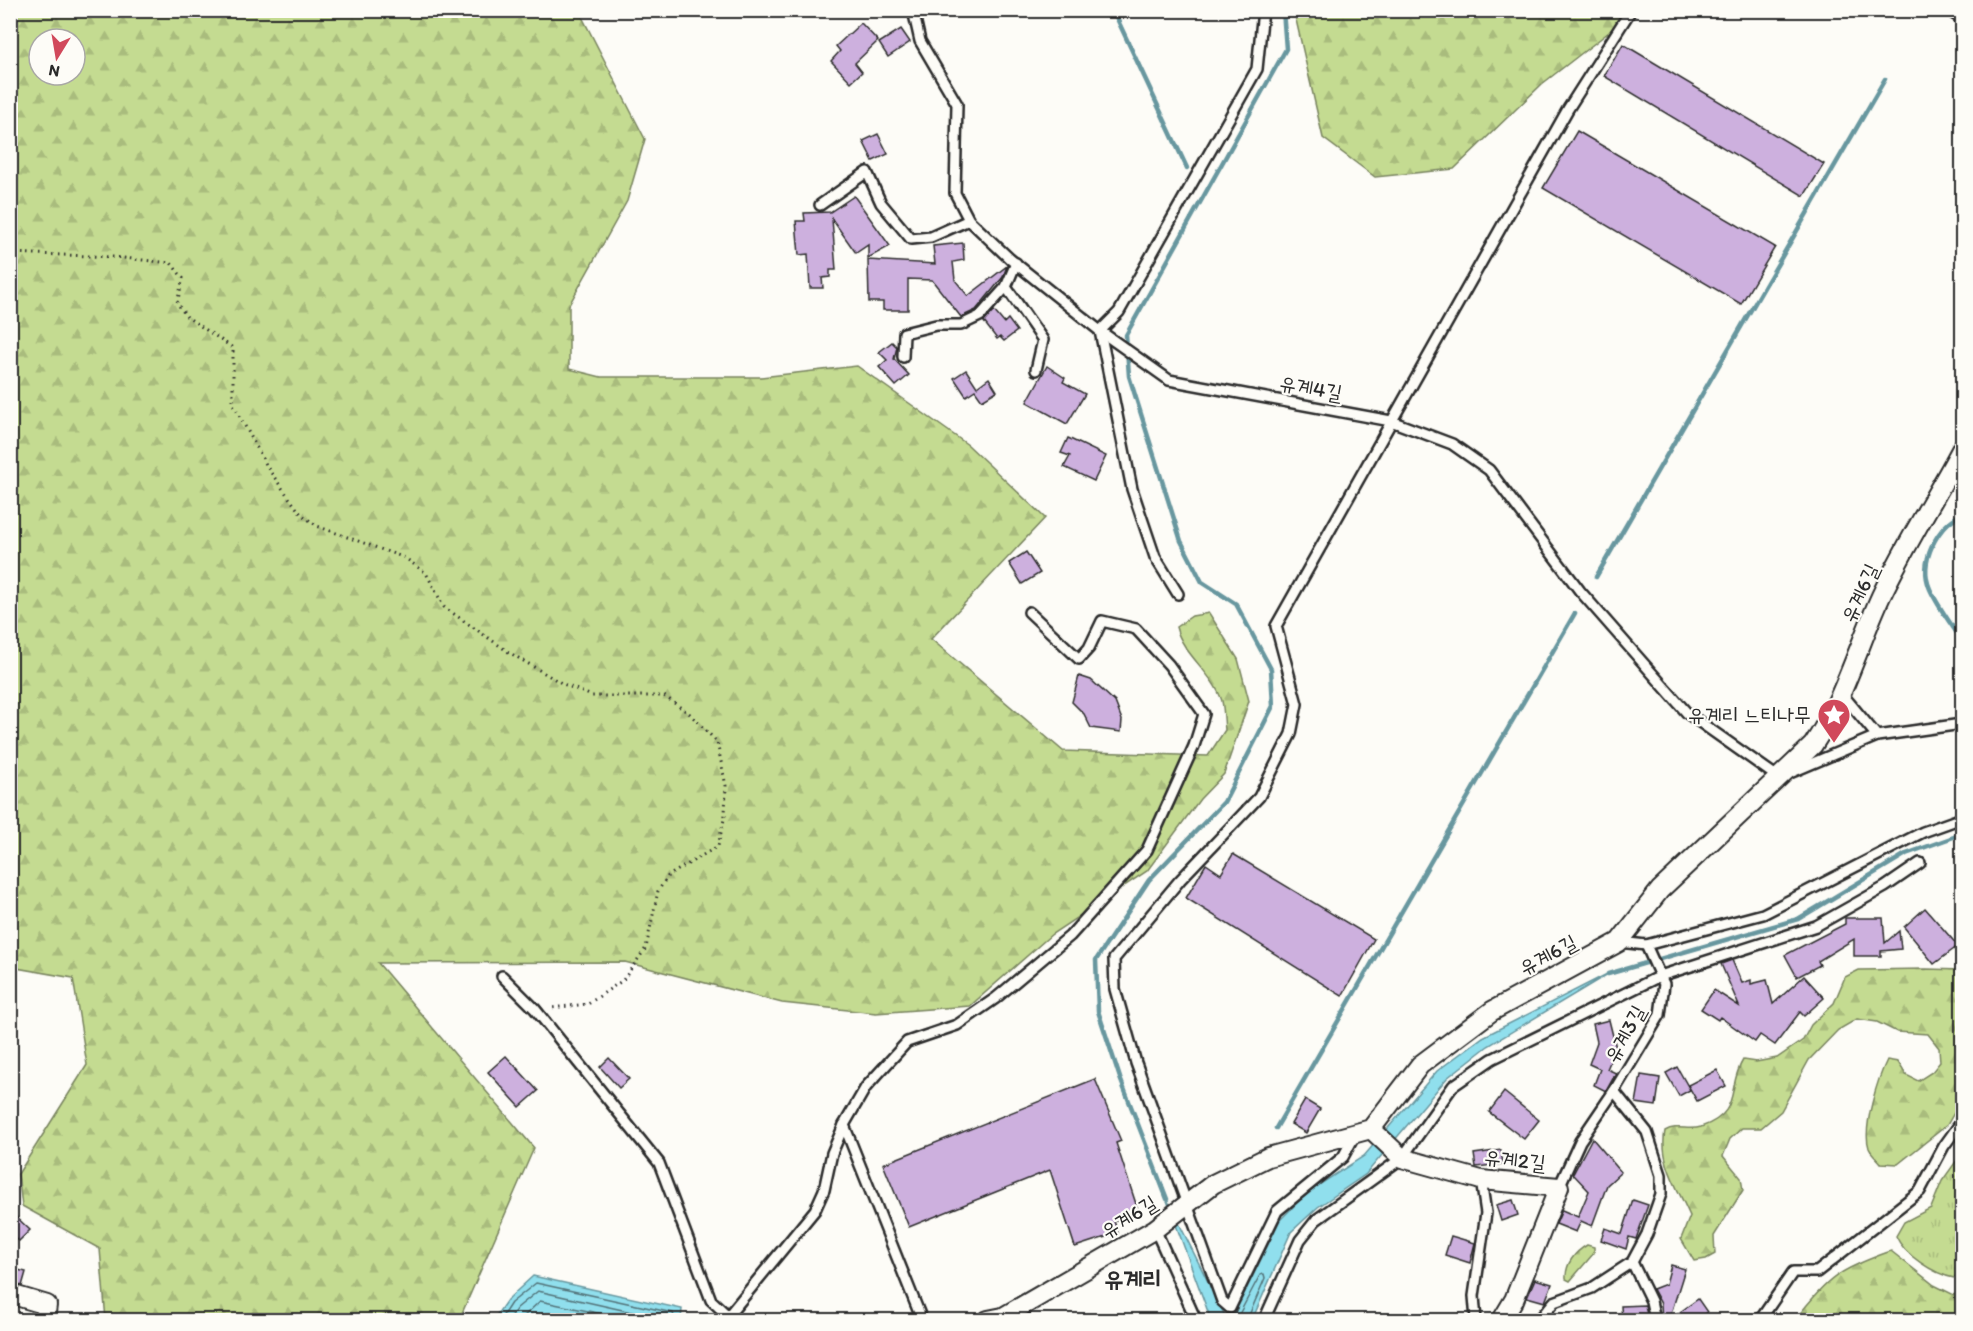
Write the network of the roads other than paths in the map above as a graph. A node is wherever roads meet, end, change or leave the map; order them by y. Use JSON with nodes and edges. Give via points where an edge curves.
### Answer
{"nodes":[{"id":1,"x":914,"y":10,"type":"edge"},
{"id":2,"x":1263,"y":10,"type":"edge"},
{"id":3,"x":1631,"y":10,"type":"edge"},
{"id":4,"x":1948,"y":10,"type":"edge"},
{"id":5,"x":1962,"y":19,"type":"edge"},
{"id":6,"x":819,"y":205,"type":"dead end"},
{"id":7,"x":969,"y":220,"type":"junction"},
{"id":8,"x":1016,"y":263,"type":"junction"},
{"id":9,"x":1006,"y":287,"type":"junction"},
{"id":10,"x":1100,"y":331,"type":"junction"},
{"id":11,"x":903,"y":357,"type":"dead end"},
{"id":12,"x":1036,"y":370,"type":"dead end"},
{"id":13,"x":1391,"y":421,"type":"junction"},
{"id":14,"x":1962,"y":448,"type":"edge"},
{"id":15,"x":1178,"y":594,"type":"dead end"},
{"id":16,"x":1029,"y":612,"type":"dead end"},
{"id":17,"x":1842,"y":694,"type":"junction"},
{"id":18,"x":1962,"y":724,"type":"edge"},
{"id":19,"x":1877,"y":736,"type":"junction"},
{"id":20,"x":1778,"y":778,"type":"junction"},
{"id":21,"x":1962,"y":818,"type":"edge"},
{"id":22,"x":1920,"y":863,"type":"dead end"},
{"id":23,"x":1619,"y":942,"type":"junction"},
{"id":24,"x":1646,"y":945,"type":"junction"},
{"id":25,"x":502,"y":976,"type":"dead end"},
{"id":26,"x":1660,"y":976,"type":"junction"},
{"id":27,"x":1614,"y":1091,"type":"junction"},
{"id":28,"x":1962,"y":1121,"type":"edge"},
{"id":29,"x":844,"y":1125,"type":"junction"},
{"id":30,"x":1364,"y":1130,"type":"junction"},
{"id":31,"x":1402,"y":1158,"type":"junction"},
{"id":32,"x":1481,"y":1180,"type":"junction"},
{"id":33,"x":1559,"y":1187,"type":"junction"},
{"id":34,"x":1186,"y":1207,"type":"junction"},
{"id":35,"x":1155,"y":1229,"type":"junction"},
{"id":36,"x":1632,"y":1262,"type":"junction"},
{"id":37,"x":10,"y":1294,"type":"edge"},
{"id":38,"x":1000,"y":1319,"type":"edge"},
{"id":39,"x":45,"y":1320,"type":"edge"},
{"id":40,"x":922,"y":1320,"type":"edge"},
{"id":41,"x":1196,"y":1320,"type":"edge"},
{"id":42,"x":1264,"y":1320,"type":"edge"},
{"id":43,"x":1476,"y":1320,"type":"edge"},
{"id":44,"x":1502,"y":1320,"type":"edge"},
{"id":45,"x":1539,"y":1320,"type":"edge"},
{"id":46,"x":1656,"y":1320,"type":"edge"},
{"id":47,"x":1760,"y":1320,"type":"edge"}],
"edges":[{"from":1,"to":7,"type":"lane","name":"유계4길","via":[[920,41],[957,104],[955,192]]},
{"from":2,"to":10,"type":"lane","via":[[1257,69],[1119,312]]},
{"from":3,"to":13,"type":"lane","via":[[1568,109]]},
{"from":4,"to":5,"type":"lane"},
{"from":6,"to":7,"type":"lane","via":[[867,172],[880,203],[911,239],[931,237]]},
{"from":7,"to":8,"type":"lane","name":"유계4길"},
{"from":8,"to":9,"type":"lane"},
{"from":8,"to":10,"type":"lane","name":"유계4길"},
{"from":9,"to":11,"type":"lane","via":[[980,316],[970,321],[904,333]]},
{"from":9,"to":12,"type":"lane","via":[[1042,340]]},
{"from":10,"to":13,"type":"lane","name":"유계4길","via":[[1169,380]]},
{"from":10,"to":15,"type":"lane","via":[[1132,489],[1155,557]]},
{"from":13,"to":20,"type":"lane","name":"유계4길","via":[[1452,444],[1489,470],[1580,591],[1687,713]]},
{"from":13,"to":34,"type":"lane","via":[[1275,626],[1297,704],[1291,734],[1259,797],[1180,880],[1114,959],[1114,989]]},
{"from":14,"to":17,"type":"street","name":"유계6길","via":[[1881,596]]},
{"from":16,"to":29,"type":"lane","via":[[1079,659],[1102,621],[1136,628],[1204,714],[1194,746],[1147,850],[1070,936],[957,1025],[907,1042],[866,1087]]},
{"from":17,"to":19,"type":"lane"},
{"from":17,"to":20,"type":"street","name":"유계6길","via":[[1813,745]]},
{"from":18,"to":19,"type":"lane"},
{"from":19,"to":20,"type":"lane"},
{"from":20,"to":23,"type":"street","name":"유계6길","via":[[1660,890]]},
{"from":21,"to":24,"type":"lane","via":[[1923,832],[1763,914]]},
{"from":22,"to":26,"type":"lane","via":[[1816,926]]},
{"from":23,"to":24,"type":"lane"},
{"from":23,"to":30,"type":"street","name":"유계6길","via":[[1483,1017],[1420,1065]]},
{"from":24,"to":26,"type":"lane"},
{"from":25,"to":29,"type":"lane","via":[[535,1009],[659,1163],[711,1300],[728,1316],[815,1209]]},
{"from":26,"to":27,"type":"lane","name":"유계3길","via":[[1664,984],[1660,1015]]},
{"from":26,"to":31,"type":"lane","via":[[1492,1059],[1453,1086]]},
{"from":27,"to":33,"type":"lane","via":[[1580,1141]]},
{"from":27,"to":36,"type":"lane","name":"유계3길","via":[[1647,1132],[1661,1176],[1661,1194]]},
{"from":28,"to":47,"type":"lane","via":[[1920,1191],[1817,1272],[1793,1272]]},
{"from":29,"to":40,"type":"lane"},
{"from":30,"to":31,"type":"street","name":"유계2길"},
{"from":30,"to":34,"type":"street","name":"유계6길","via":[[1268,1157],[1213,1184]]},
{"from":30,"to":34,"type":"lane","via":[[1343,1156],[1277,1211],[1230,1308],[1222,1301]]},
{"from":31,"to":32,"type":"street","name":"유계2길"},
{"from":31,"to":42,"type":"lane","via":[[1316,1220],[1300,1240]]},
{"from":32,"to":33,"type":"street","name":"유계2길"},
{"from":32,"to":43,"type":"lane","via":[[1486,1213],[1474,1296]]},
{"from":33,"to":44,"type":"street","name":"유계2길","via":[[1514,1300]]},
{"from":34,"to":35,"type":"street","name":"유계6길"},
{"from":35,"to":38,"type":"street","name":"유계6길"},
{"from":35,"to":41,"type":"lane"},
{"from":36,"to":45,"type":"lane","name":"유계3길","via":[[1592,1288],[1554,1302]]},
{"from":36,"to":46,"type":"lane"},
{"from":37,"to":39,"type":"street","via":[[47,1305]]}]}
